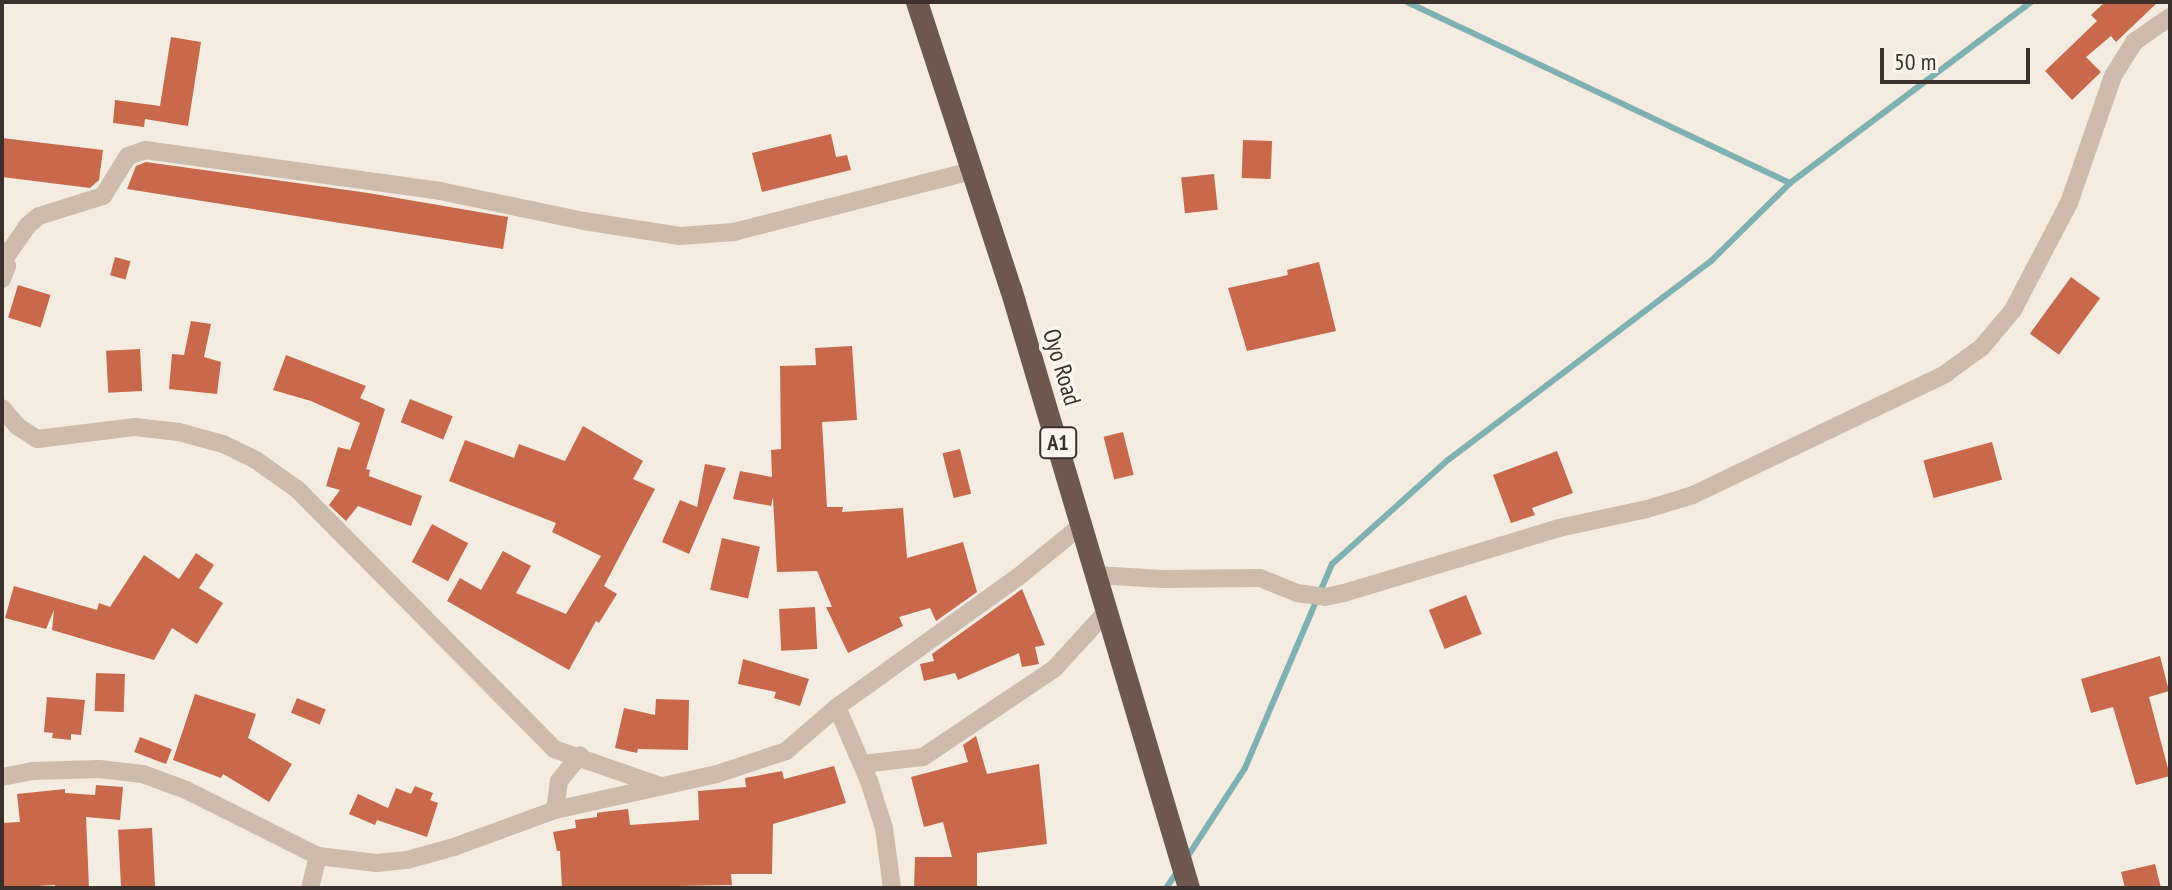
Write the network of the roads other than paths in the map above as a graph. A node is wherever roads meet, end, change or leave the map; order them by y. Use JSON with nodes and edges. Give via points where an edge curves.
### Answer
{"nodes":[{"id":1,"x":917,"y":2,"type":"edge"},
{"id":2,"x":2170,"y":17,"type":"edge"},
{"id":3,"x":972,"y":171,"type":"junction"},
{"id":4,"x":4,"y":255,"type":"edge"},
{"id":5,"x":2,"y":279,"type":"edge"},
{"id":6,"x":2,"y":408,"type":"edge"},
{"id":7,"x":1083,"y":524,"type":"junction"},
{"id":8,"x":1097,"y":575,"type":"junction"},
{"id":9,"x":1108,"y":610,"type":"junction"},
{"id":10,"x":837,"y":707,"type":"junction"},
{"id":11,"x":580,"y":755,"type":"junction"},
{"id":12,"x":862,"y":764,"type":"junction"},
{"id":13,"x":2,"y":777,"type":"edge"},
{"id":14,"x":660,"y":786,"type":"junction"},
{"id":15,"x":555,"y":810,"type":"junction"},
{"id":16,"x":318,"y":856,"type":"junction"},
{"id":17,"x":310,"y":888,"type":"edge"},
{"id":18,"x":892,"y":888,"type":"edge"},
{"id":19,"x":1189,"y":888,"type":"edge"}],
"edges":[{"from":1,"to":3,"type":"highway","name":"Oyo Road","number":"A1"},
{"from":2,"to":8,"type":"street","via":[[2134,42],[2113,76],[2069,203],[2013,310],[1982,347],[1945,374],[1693,495],[1325,597],[1297,593],[1260,578]]},
{"from":3,"to":4,"type":"street","via":[[734,232],[680,236],[440,191],[145,150],[128,156],[103,196],[39,216]]},
{"from":3,"to":7,"type":"highway","name":"Oyo Road","number":"A1"},
{"from":4,"to":5,"type":"street"},
{"from":6,"to":11,"type":"street","via":[[37,439],[135,427],[223,444],[256,460],[298,490],[554,749]]},
{"from":7,"to":8,"type":"highway","name":"Oyo Road","number":"A1"},
{"from":7,"to":10,"type":"street"},
{"from":8,"to":9,"type":"highway","name":"Oyo Road","number":"A1"},
{"from":9,"to":12,"type":"street","via":[[1054,669],[923,757]]},
{"from":9,"to":19,"type":"highway","name":"Oyo Road","number":"A1"},
{"from":10,"to":12,"type":"street"},
{"from":10,"to":14,"type":"street","via":[[786,751]]},
{"from":11,"to":14,"type":"street"},
{"from":11,"to":15,"type":"street","via":[[559,781]]},
{"from":12,"to":18,"type":"street","via":[[884,828]]},
{"from":13,"to":16,"type":"street","via":[[99,769],[143,774]]},
{"from":14,"to":15,"type":"street"},
{"from":15,"to":16,"type":"street","via":[[407,860],[377,863]]},
{"from":16,"to":17,"type":"street"}]}
